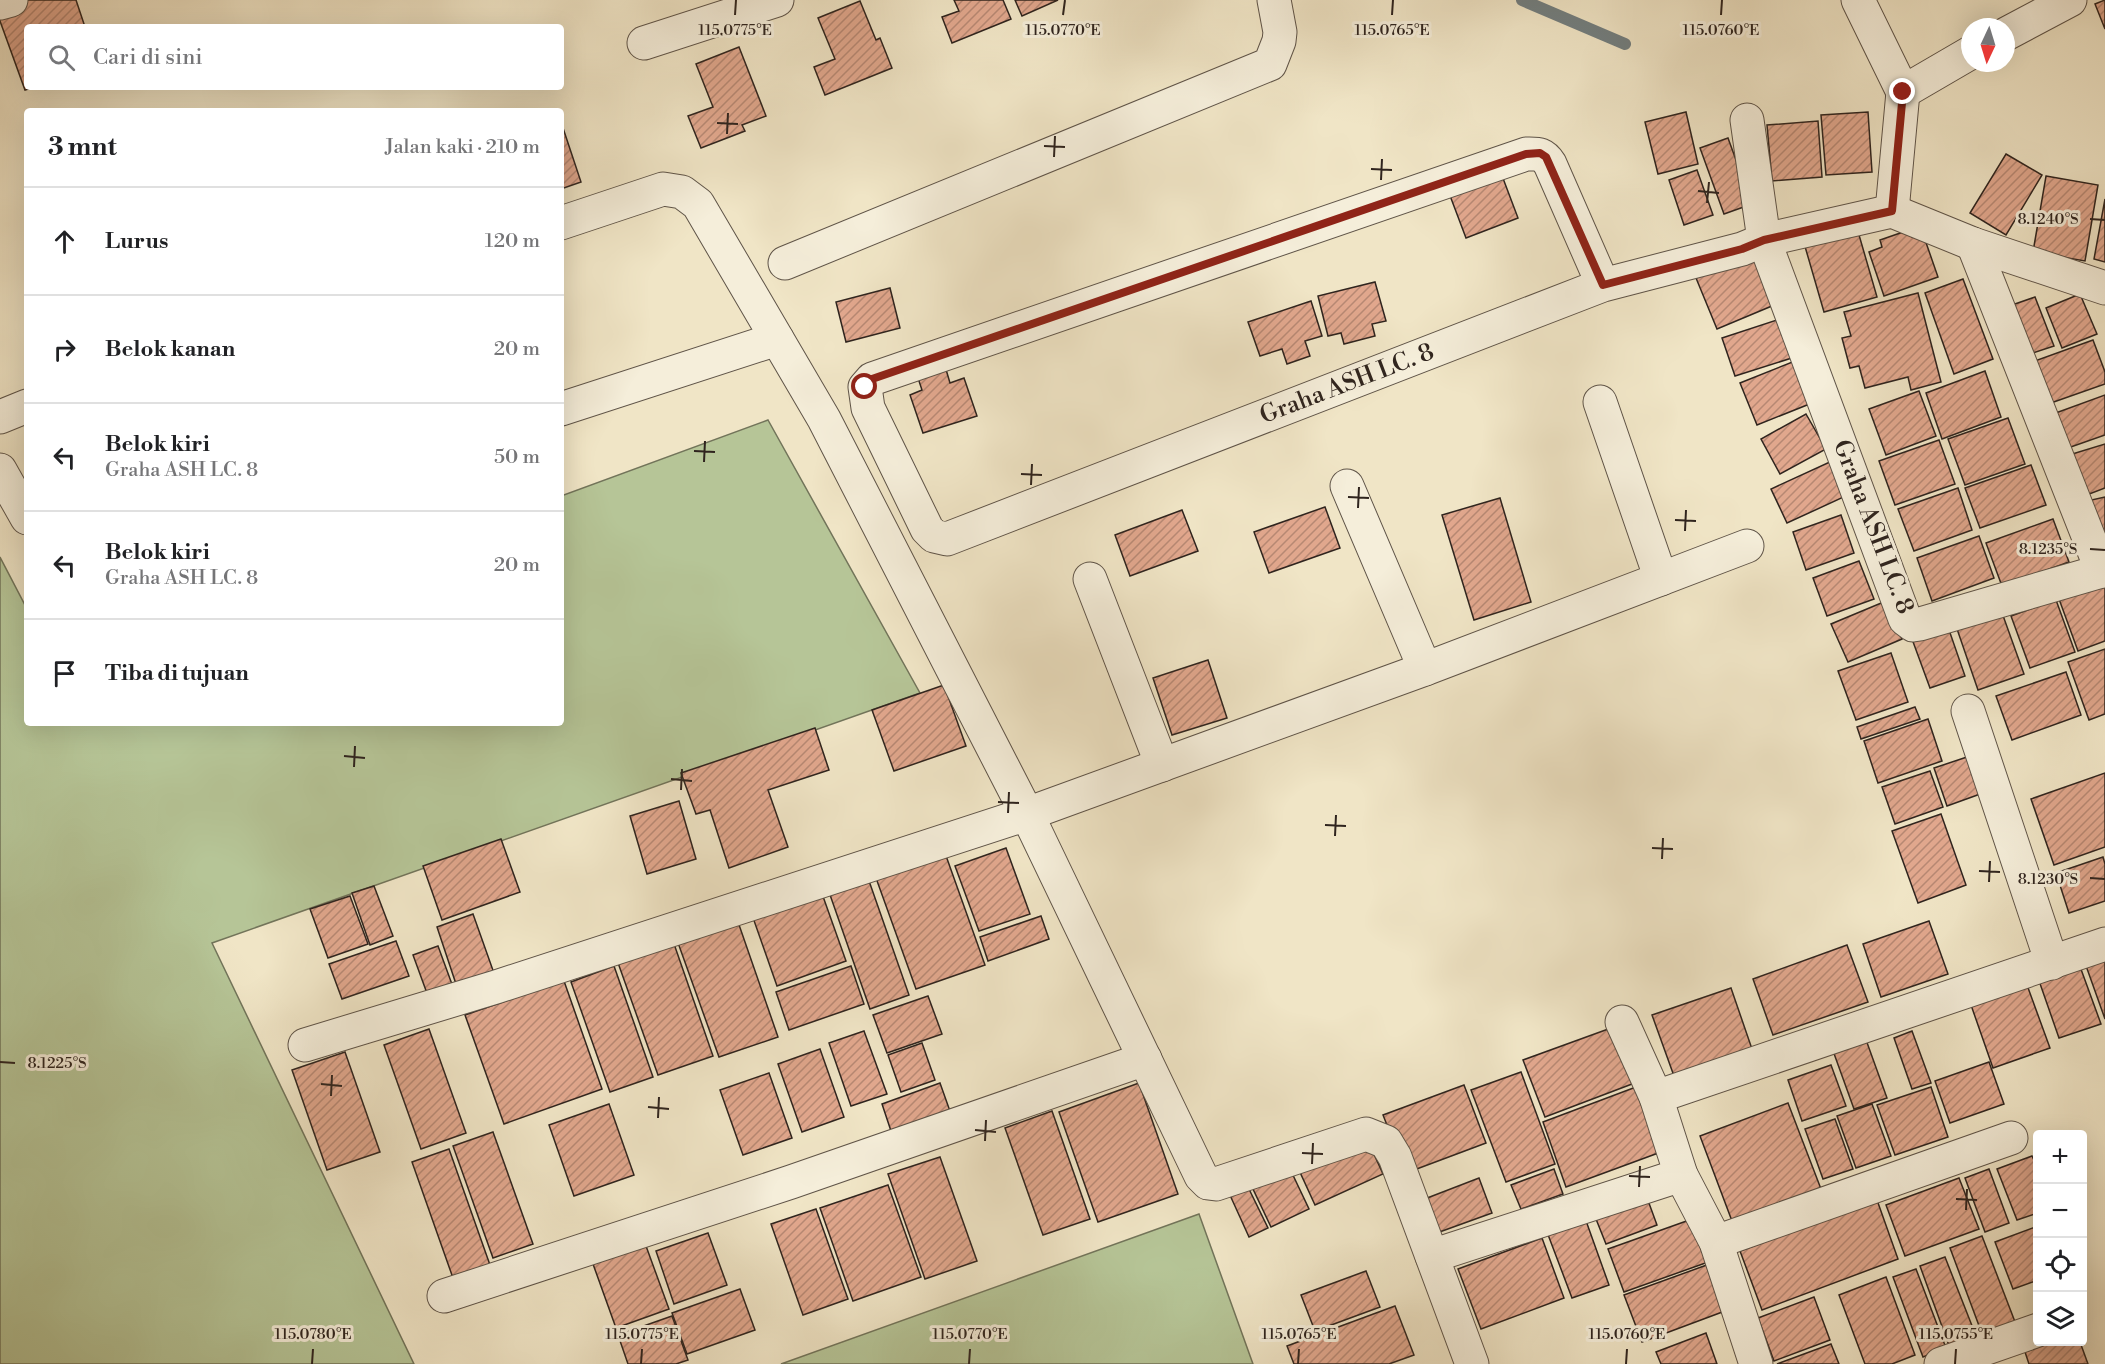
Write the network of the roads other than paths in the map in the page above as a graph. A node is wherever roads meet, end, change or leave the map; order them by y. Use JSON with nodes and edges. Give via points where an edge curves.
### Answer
{"nodes":[{"id":1,"x":11,"y":0,"type":"edge"},
{"id":2,"x":777,"y":0,"type":"edge"},
{"id":3,"x":1274,"y":0,"type":"edge"},
{"id":4,"x":1858,"y":0,"type":"edge"},
{"id":5,"x":2070,"y":0,"type":"edge"},
{"id":6,"x":0,"y":3,"type":"edge"},
{"id":7,"x":2015,"y":29,"type":"edge"},
{"id":8,"x":644,"y":43,"type":"dead end"},
{"id":9,"x":1961,"y":58,"type":"edge"},
{"id":10,"x":1903,"y":92,"type":"junction"},
{"id":11,"x":1748,"y":120,"type":"dead end"},
{"id":12,"x":1892,"y":211,"type":"junction"},
{"id":13,"x":564,"y":222,"type":"edge"},
{"id":14,"x":1764,"y":240,"type":"junction"},
{"id":15,"x":1973,"y":244,"type":"junction"},
{"id":16,"x":785,"y":263,"type":"dead end"},
{"id":17,"x":1603,"y":285,"type":"junction"},
{"id":18,"x":2105,"y":288,"type":"edge"},
{"id":19,"x":777,"y":339,"type":"junction"},
{"id":20,"x":1600,"y":402,"type":"dead end"},
{"id":21,"x":24,"y":407,"type":"edge"},
{"id":22,"x":564,"y":408,"type":"edge"},
{"id":23,"x":0,"y":417,"type":"edge"},
{"id":24,"x":0,"y":470,"type":"edge"},
{"id":25,"x":1347,"y":486,"type":"dead end"},
{"id":26,"x":24,"y":513,"type":"edge"},
{"id":27,"x":1747,"y":546,"type":"dead end"},
{"id":28,"x":2104,"y":570,"type":"edge"},
{"id":29,"x":1090,"y":579,"type":"dead end"},
{"id":30,"x":1661,"y":579,"type":"junction"},
{"id":31,"x":1425,"y":669,"type":"junction"},
{"id":32,"x":1968,"y":711,"type":"dead end"},
{"id":33,"x":1162,"y":765,"type":"junction"},
{"id":34,"x":1027,"y":814,"type":"junction"},
{"id":35,"x":2105,"y":944,"type":"edge"},
{"id":36,"x":2052,"y":963,"type":"junction"},
{"id":37,"x":1622,"y":1022,"type":"dead end"},
{"id":38,"x":305,"y":1045,"type":"dead end"},
{"id":39,"x":1145,"y":1059,"type":"junction"},
{"id":40,"x":1656,"y":1097,"type":"junction"},
{"id":41,"x":2011,"y":1138,"type":"dead end"},
{"id":42,"x":1681,"y":1175,"type":"junction"},
{"id":43,"x":1716,"y":1242,"type":"junction"},
{"id":44,"x":1432,"y":1256,"type":"junction"},
{"id":45,"x":444,"y":1296,"type":"dead end"},
{"id":46,"x":2033,"y":1331,"type":"edge"},
{"id":47,"x":1472,"y":1364,"type":"edge"},
{"id":48,"x":1756,"y":1364,"type":"edge"},
{"id":49,"x":1941,"y":1364,"type":"edge"}],
"edges":[{"from":1,"to":6,"type":"street"},
{"from":2,"to":8,"type":"street"},
{"from":3,"to":16,"type":"street","via":[[1280,32],[1270,64]]},
{"from":4,"to":10,"type":"street"},
{"from":5,"to":7,"type":"street"},
{"from":9,"to":10,"type":"street"},
{"from":10,"to":12,"type":"street"},
{"from":11,"to":14,"type":"street"},
{"from":12,"to":14,"type":"street","name":"Graha ASH LC. 8"},
{"from":12,"to":15,"type":"street"},
{"from":13,"to":19,"type":"street","via":[[663,189],[682,192],[698,204]]},
{"from":14,"to":17,"type":"street","name":"Graha ASH LC. 8"},
{"from":14,"to":28,"type":"street","name":"Graha ASH LC. 8","via":[[1905,619],[1913,625],[1920,624]]},
{"from":15,"to":18,"type":"street"},
{"from":15,"to":28,"type":"street"},
{"from":17,"to":17,"type":"street","name":"Graha ASH LC. 8","via":[[1546,157],[1540,153],[1526,154],[872,379],[865,387],[868,408],[927,529],[934,536],[947,539]]},
{"from":19,"to":22,"type":"street"},
{"from":19,"to":34,"type":"street","via":[[824,419]]},
{"from":20,"to":30,"type":"street"},
{"from":21,"to":23,"type":"street"},
{"from":24,"to":26,"type":"street"},
{"from":25,"to":31,"type":"street"},
{"from":27,"to":30,"type":"street"},
{"from":29,"to":33,"type":"street"},
{"from":30,"to":31,"type":"street"},
{"from":31,"to":33,"type":"street"},
{"from":32,"to":36,"type":"street"},
{"from":33,"to":34,"type":"street"},
{"from":34,"to":38,"type":"street"},
{"from":34,"to":39,"type":"street"},
{"from":35,"to":36,"type":"street"},
{"from":36,"to":40,"type":"street"},
{"from":37,"to":40,"type":"street"},
{"from":39,"to":44,"type":"street","via":[[1201,1176],[1208,1183],[1216,1184],[1366,1134],[1386,1142]]},
{"from":39,"to":45,"type":"street","via":[[791,1182]]},
{"from":40,"to":42,"type":"street"},
{"from":41,"to":43,"type":"street"},
{"from":42,"to":43,"type":"street"},
{"from":42,"to":44,"type":"street"},
{"from":43,"to":48,"type":"street"},
{"from":44,"to":47,"type":"street"},
{"from":46,"to":49,"type":"street"}]}
